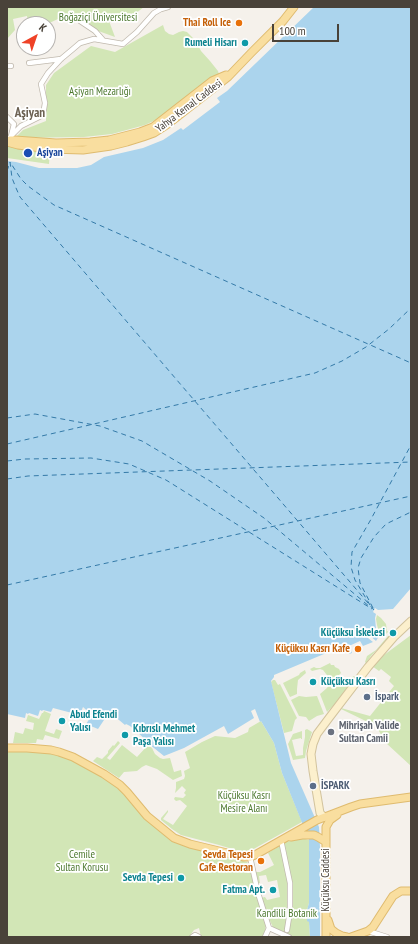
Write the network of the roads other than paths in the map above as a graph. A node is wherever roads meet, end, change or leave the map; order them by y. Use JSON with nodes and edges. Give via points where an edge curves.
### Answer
{"nodes":[{"id":1,"x":168,"y":7,"type":"edge"},
{"id":2,"x":294,"y":7,"type":"edge"},
{"id":3,"x":80,"y":22,"type":"dead end"},
{"id":4,"x":103,"y":40,"type":"junction"},
{"id":5,"x":61,"y":59,"type":"junction"},
{"id":6,"x":29,"y":63,"type":"dead end"},
{"id":7,"x":7,"y":117,"type":"edge"},
{"id":8,"x":9,"y":140,"type":"edge"},
{"id":9,"x":411,"y":621,"type":"edge"},
{"id":10,"x":7,"y":748,"type":"edge"},
{"id":11,"x":411,"y":797,"type":"edge"},
{"id":12,"x":322,"y":818,"type":"junction"},
{"id":13,"x":302,"y":832,"type":"junction"},
{"id":14,"x":283,"y":839,"type":"junction"},
{"id":15,"x":326,"y":842,"type":"junction"},
{"id":16,"x":250,"y":857,"type":"junction"},
{"id":17,"x":411,"y":891,"type":"edge"},
{"id":18,"x":326,"y":916,"type":"junction"},
{"id":19,"x":269,"y":928,"type":"junction"},
{"id":20,"x":287,"y":930,"type":"dead end"},
{"id":21,"x":368,"y":931,"type":"junction"},
{"id":22,"x":192,"y":937,"type":"edge"},
{"id":23,"x":199,"y":937,"type":"edge"},
{"id":24,"x":265,"y":937,"type":"edge"},
{"id":25,"x":289,"y":937,"type":"edge"},
{"id":26,"x":326,"y":937,"type":"edge"},
{"id":27,"x":347,"y":937,"type":"edge"},
{"id":28,"x":351,"y":937,"type":"edge"},
{"id":29,"x":387,"y":937,"type":"edge"}],
"edges":[{"from":1,"to":4,"type":"street","via":[[154,13],[123,44]]},
{"from":2,"to":8,"type":"main road","name":"Yahya Kemal Caddesi","via":[[228,77],[154,132],[111,146],[83,150],[18,145]]},
{"from":3,"to":4,"type":"street"},
{"from":4,"to":5,"type":"street","via":[[94,39],[80,43]]},
{"from":5,"to":6,"type":"street"},
{"from":5,"to":8,"type":"street","via":[[41,84],[45,103],[43,115],[21,126]]},
{"from":7,"to":8,"type":"street","via":[[14,124]]},
{"from":9,"to":12,"type":"street","name":"Küçüksu Caddesi","via":[[368,667],[329,718],[313,744],[313,771]]},
{"from":10,"to":16,"type":"main road","via":[[51,750],[73,756],[120,785],[147,816],[174,838]]},
{"from":11,"to":12,"type":"main road","via":[[360,804]]},
{"from":12,"to":13,"type":"main road"},
{"from":12,"to":15,"type":"main road","name":"Küçüksu Caddesi","via":[[326,827]]},
{"from":13,"to":14,"type":"main road"},
{"from":13,"to":15,"type":"main road","via":[[318,836]]},
{"from":14,"to":16,"type":"main road"},
{"from":14,"to":20,"type":"street","via":[[290,883]]},
{"from":15,"to":18,"type":"main road","name":"Küçüksu Caddesi"},
{"from":16,"to":19,"type":"street"},
{"from":17,"to":21,"type":"main road","via":[[401,891],[393,896]]},
{"from":18,"to":26,"type":"main road","name":"Küçüksu Caddesi"},
{"from":18,"to":27,"type":"main road","via":[[331,929],[336,934]]},
{"from":19,"to":24,"type":"street"},
{"from":19,"to":25,"type":"street"},
{"from":21,"to":28,"type":"main road"},
{"from":21,"to":29,"type":"street"},
{"from":22,"to":23,"type":"street"}]}
